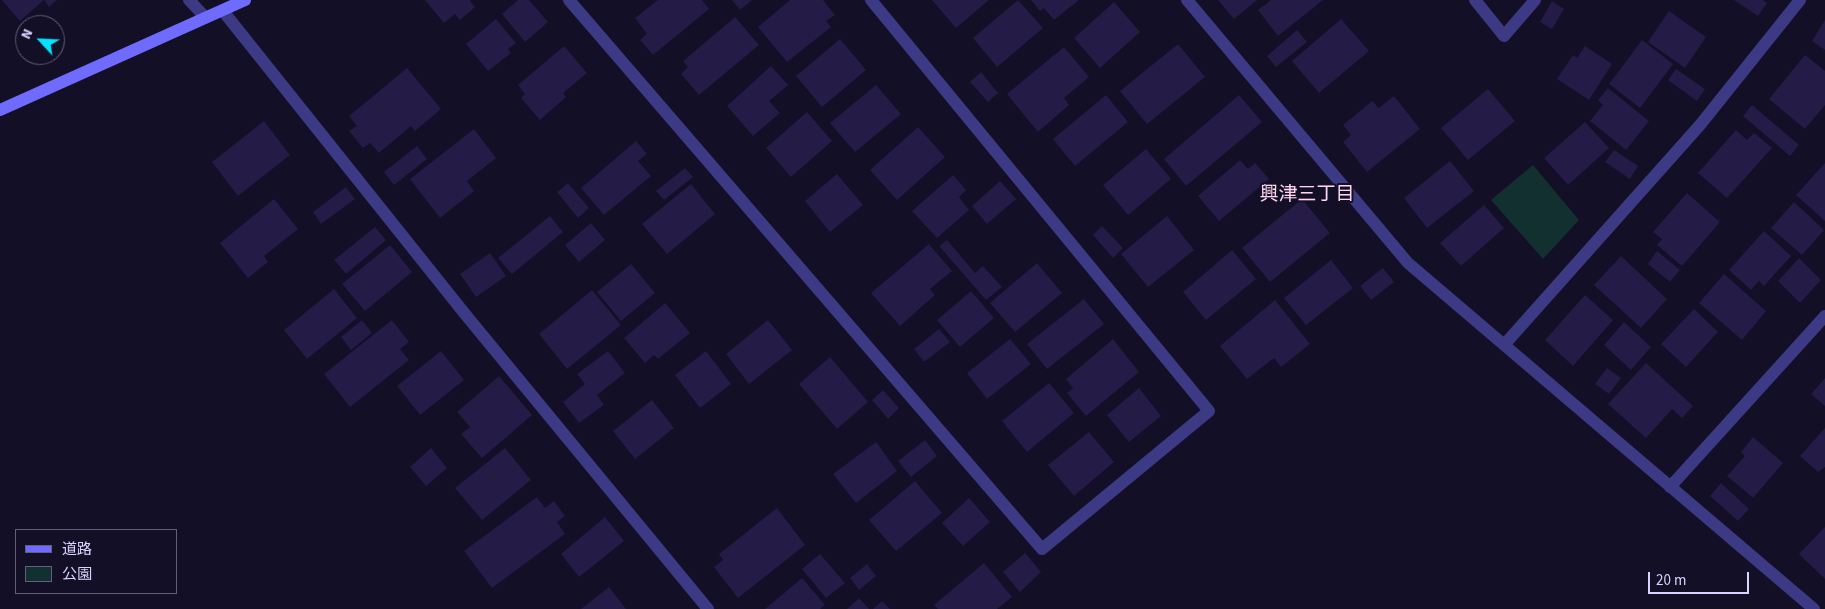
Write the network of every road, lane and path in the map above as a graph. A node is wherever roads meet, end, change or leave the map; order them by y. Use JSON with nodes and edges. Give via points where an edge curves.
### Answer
{"nodes":[{"id":1,"x":189,"y":0,"type":"edge"},
{"id":2,"x":245,"y":0,"type":"edge"},
{"id":3,"x":570,"y":0,"type":"edge"},
{"id":4,"x":871,"y":0,"type":"edge"},
{"id":5,"x":1187,"y":0,"type":"edge"},
{"id":6,"x":1475,"y":0,"type":"edge"},
{"id":7,"x":1535,"y":0,"type":"edge"},
{"id":8,"x":1800,"y":0,"type":"edge"},
{"id":9,"x":223,"y":11,"type":"junction"},
{"id":10,"x":206,"y":18,"type":"junction"},
{"id":11,"x":0,"y":110,"type":"edge"},
{"id":12,"x":1825,"y":316,"type":"edge"},
{"id":13,"x":1504,"y":345,"type":"junction"},
{"id":14,"x":1670,"y":487,"type":"junction"},
{"id":15,"x":708,"y":609,"type":"edge"},
{"id":16,"x":1814,"y":609,"type":"edge"}],
"edges":[{"from":1,"to":10,"type":"street"},
{"from":2,"to":9,"type":"street"},
{"from":3,"to":4,"type":"street","via":[[1042,549],[1209,411]]},
{"from":5,"to":13,"type":"street","via":[[1408,263]]},
{"from":6,"to":7,"type":"street","via":[[1504,36]]},
{"from":8,"to":13,"type":"street","via":[[1700,125]]},
{"from":9,"to":10,"type":"street"},
{"from":9,"to":15,"type":"street"},
{"from":10,"to":11,"type":"street"},
{"from":12,"to":14,"type":"street"},
{"from":13,"to":14,"type":"street"},
{"from":14,"to":16,"type":"street"}]}
